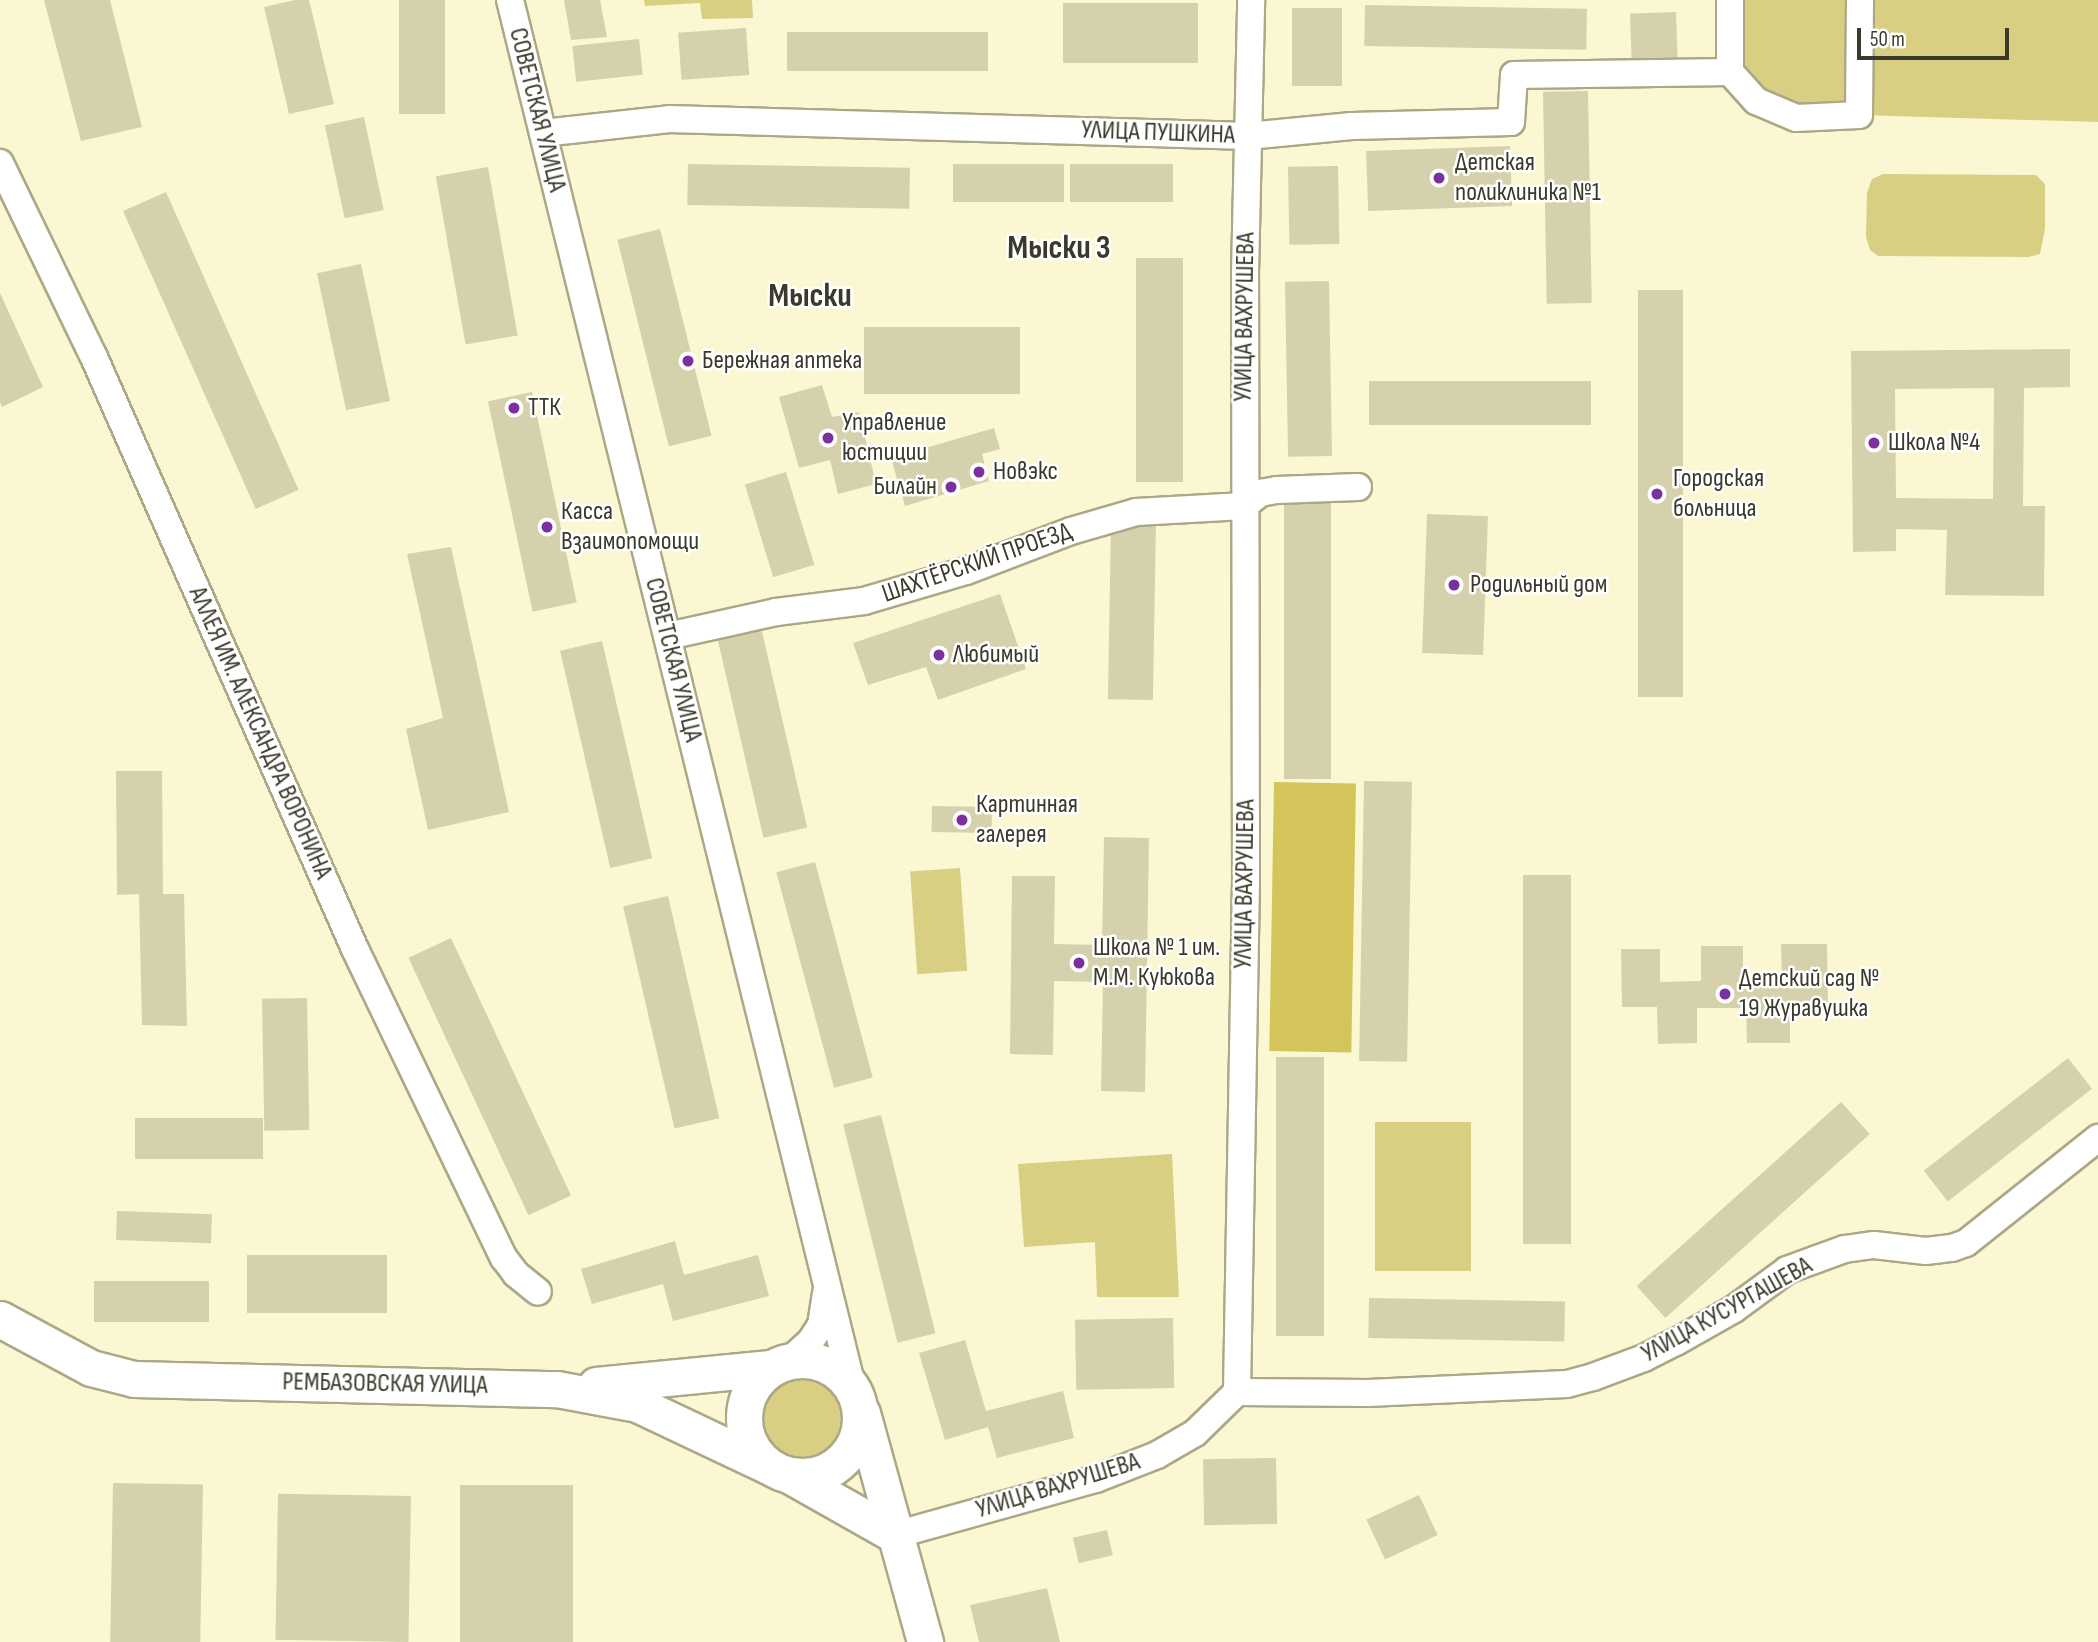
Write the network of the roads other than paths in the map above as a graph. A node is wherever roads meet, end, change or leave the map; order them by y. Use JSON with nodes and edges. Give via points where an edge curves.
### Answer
{"nodes":[{"id":1,"x":510,"y":0,"type":"edge"},
{"id":2,"x":1251,"y":0,"type":"edge"},
{"id":3,"x":1730,"y":0,"type":"edge"},
{"id":4,"x":1860,"y":0,"type":"edge"},
{"id":5,"x":1730,"y":72,"type":"junction"},
{"id":6,"x":543,"y":133,"type":"junction"},
{"id":7,"x":1248,"y":136,"type":"junction"},
{"id":8,"x":0,"y":163,"type":"edge"},
{"id":9,"x":1358,"y":487,"type":"dead end"},
{"id":10,"x":1244,"y":506,"type":"junction"},
{"id":11,"x":668,"y":636,"type":"junction"},
{"id":12,"x":2098,"y":1138,"type":"edge"},
{"id":13,"x":828,"y":1280,"type":"junction"},
{"id":14,"x":538,"y":1292,"type":"dead end"},
{"id":15,"x":0,"y":1319,"type":"edge"},
{"id":16,"x":781,"y":1364,"type":"junction"},
{"id":17,"x":557,"y":1389,"type":"junction"},
{"id":18,"x":1237,"y":1392,"type":"junction"},
{"id":19,"x":856,"y":1396,"type":"junction"},
{"id":20,"x":779,"y":1471,"type":"junction"},
{"id":21,"x":895,"y":1535,"type":"junction"},
{"id":22,"x":925,"y":1642,"type":"edge"}],
"edges":[{"from":1,"to":6,"type":"street","name":"СОВЕТСКАЯ УЛИЦА"},
{"from":2,"to":7,"type":"street","name":"УЛИЦА ВАХРУШЕВА"},
{"from":3,"to":5,"type":"street"},
{"from":4,"to":5,"type":"street","via":[[1859,115],[1797,118],[1756,101]]},
{"from":5,"to":7,"type":"street","name":"УЛИЦА ПУШКИНА","via":[[1514,75],[1511,122],[1352,126]]},
{"from":6,"to":7,"type":"street","name":"УЛИЦА ПУШКИНА","via":[[669,118]]},
{"from":6,"to":11,"type":"street","name":"СОВЕТСКАЯ УЛИЦА"},
{"from":7,"to":10,"type":"street","name":"УЛИЦА ВАХРУШЕВА"},
{"from":8,"to":14,"type":"street","name":"АЛЛЕЯ ИМ. АЛЕКСАНДРА ВОРОНИНА","via":[[93,355],[355,949],[504,1258]]},
{"from":9,"to":10,"type":"street","via":[[1277,489],[1260,493]]},
{"from":10,"to":11,"type":"street","name":"ШАХТЁРСКИЙ ПРОЕЗД","via":[[1136,512],[967,571],[864,600],[776,612]]},
{"from":10,"to":18,"type":"street","name":"УЛИЦА ВАХРУШЕВА","via":[[1246,867]]},
{"from":11,"to":13,"type":"street","name":"СОВЕТСКАЯ УЛИЦА"},
{"from":12,"to":18,"type":"street","name":"УЛИЦА КУСУРГАШЕВА","via":[[1966,1242],[1926,1251],[1874,1245],[1817,1259],[1787,1270],[1694,1333],[1593,1377],[1567,1384],[1368,1393]]},
{"from":13,"to":16,"type":"street","via":[[821,1325],[810,1342]]},
{"from":13,"to":19,"type":"street","name":"СОВЕТСКАЯ УЛИЦА"},
{"from":15,"to":17,"type":"main road","name":"РЕМБАЗОВСКАЯ УЛИЦА","via":[[91,1368],[134,1379]]},
{"from":16,"to":17,"type":"main road"},
{"from":16,"to":19,"type":"main road","via":[[814,1360],[835,1369]]},
{"from":16,"to":20,"type":"main road","via":[[753,1384],[744,1405],[744,1428],[752,1449]]},
{"from":17,"to":20,"type":"main road","name":"РЕМБАЗОВСКАЯ УЛИЦА","via":[[637,1404]]},
{"from":18,"to":21,"type":"street","name":"УЛИЦА ВАХРУШЕВА","via":[[1195,1433],[1157,1455],[1096,1479]]},
{"from":19,"to":20,"type":"main road","via":[[860,1430],[850,1451],[834,1467],[813,1476]]},
{"from":19,"to":21,"type":"main road"},
{"from":20,"to":21,"type":"main road","name":"РЕМБАЗОВСКАЯ УЛИЦА"},
{"from":21,"to":22,"type":"main road"}]}
